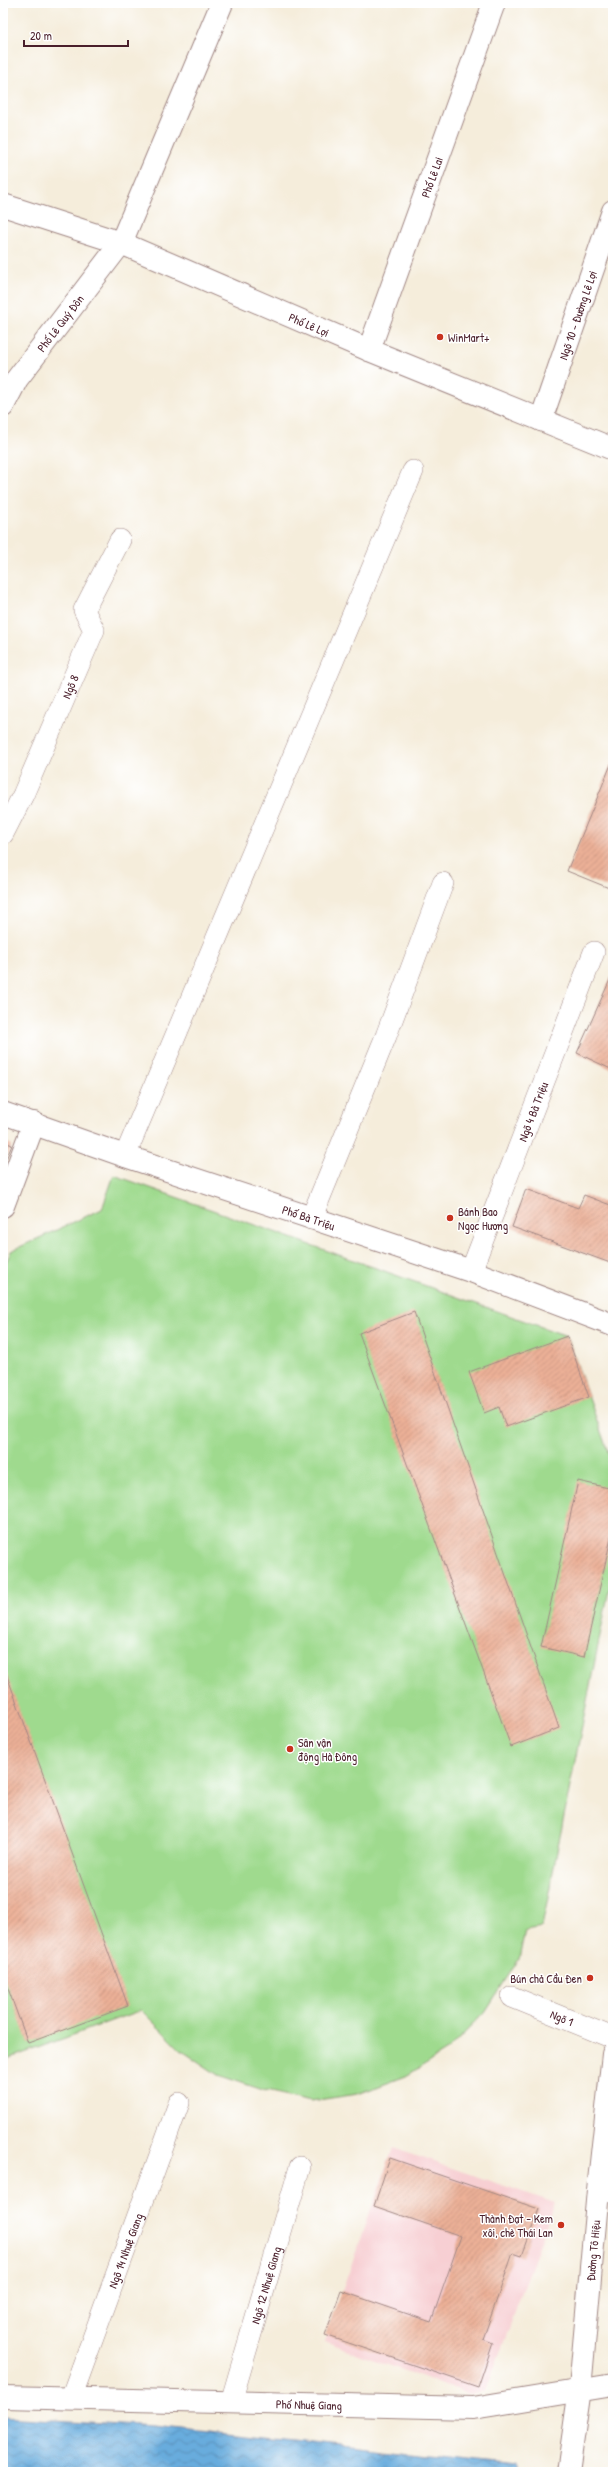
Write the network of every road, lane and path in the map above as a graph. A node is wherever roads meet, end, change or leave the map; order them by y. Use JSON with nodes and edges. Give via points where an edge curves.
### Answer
{"nodes":[{"id":1,"x":222,"y":3,"type":"edge"},
{"id":2,"x":494,"y":3,"type":"edge"},
{"id":3,"x":3,"y":205,"type":"edge"},
{"id":4,"x":613,"y":211,"type":"edge"},
{"id":5,"x":121,"y":243,"type":"junction"},
{"id":6,"x":369,"y":350,"type":"junction"},
{"id":7,"x":3,"y":406,"type":"edge"},
{"id":8,"x":542,"y":420,"type":"junction"},
{"id":9,"x":613,"y":449,"type":"edge"},
{"id":10,"x":413,"y":471,"type":"dead end"},
{"id":11,"x":120,"y":540,"type":"dead end"},
{"id":12,"x":3,"y":834,"type":"edge"},
{"id":13,"x":443,"y":883,"type":"dead end"},
{"id":14,"x":594,"y":952,"type":"dead end"},
{"id":15,"x":3,"y":1112,"type":"edge"},
{"id":16,"x":34,"y":1123,"type":"junction"},
{"id":17,"x":125,"y":1156,"type":"junction"},
{"id":18,"x":3,"y":1206,"type":"edge"},
{"id":19,"x":310,"y":1219,"type":"junction"},
{"id":20,"x":471,"y":1271,"type":"junction"},
{"id":21,"x":613,"y":1325,"type":"edge"},
{"id":22,"x":512,"y":1997,"type":"dead end"},
{"id":23,"x":613,"y":2038,"type":"edge"},
{"id":24,"x":613,"y":2054,"type":"edge"},
{"id":25,"x":179,"y":2103,"type":"dead end"},
{"id":26,"x":300,"y":2167,"type":"dead end"},
{"id":27,"x":605,"y":2190,"type":"edge"},
{"id":28,"x":613,"y":2386,"type":"edge"},
{"id":29,"x":580,"y":2389,"type":"junction"},
{"id":30,"x":3,"y":2397,"type":"edge"},
{"id":31,"x":72,"y":2398,"type":"junction"},
{"id":32,"x":231,"y":2402,"type":"junction"},
{"id":33,"x":568,"y":2472,"type":"edge"}],
"edges":[{"from":1,"to":5,"type":"street","name":"Phố Lê Quý Đôn"},
{"from":2,"to":6,"type":"street","name":"Phố Lê Lai"},
{"from":3,"to":5,"type":"street","name":"Phố Lê Lợi"},
{"from":4,"to":8,"type":"street","name":"Ngõ 10 - Đường Lê Lợi"},
{"from":5,"to":6,"type":"street","name":"Phố Lê Lợi"},
{"from":5,"to":7,"type":"street","name":"Phố Lê Quý Đôn","via":[[17,379]]},
{"from":6,"to":8,"type":"street","name":"Phố Lê Lợi"},
{"from":8,"to":9,"type":"street","name":"Phố Lê Lợi"},
{"from":10,"to":17,"type":"lane"},
{"from":11,"to":12,"type":"lane","name":"Ngõ 8","via":[[84,610],[94,630],[23,795]]},
{"from":13,"to":19,"type":"lane","via":[[386,1036]]},
{"from":14,"to":20,"type":"lane","name":"Ngõ 4 Bà Triệu"},
{"from":15,"to":16,"type":"street","name":"Phố Bà Triệu"},
{"from":16,"to":17,"type":"street","name":"Phố Bà Triệu"},
{"from":16,"to":18,"type":"street"},
{"from":17,"to":19,"type":"street","name":"Phố Bà Triệu"},
{"from":19,"to":20,"type":"street","name":"Phố Bà Triệu"},
{"from":20,"to":21,"type":"street","name":"Phố Bà Triệu"},
{"from":22,"to":23,"type":"lane","name":"Ngõ 1"},
{"from":24,"to":27,"type":"street","name":"Đường Tô Hiệu"},
{"from":25,"to":31,"type":"lane","name":"Ngõ 14 Nhuệ Giang"},
{"from":26,"to":32,"type":"lane","name":"Ngõ 12 Nhuệ Giang"},
{"from":27,"to":29,"type":"street","name":"Đường Tô Hiệu"},
{"from":28,"to":29,"type":"street","name":"Phố Nhuệ Giang"},
{"from":29,"to":32,"type":"street","name":"Phố Nhuệ Giang","via":[[473,2408]]},
{"from":29,"to":33,"type":"street","name":"Đường Tô Hiệu"},
{"from":30,"to":31,"type":"street","name":"Phố Nhuệ Giang"},
{"from":31,"to":32,"type":"street","name":"Phố Nhuệ Giang"}]}
